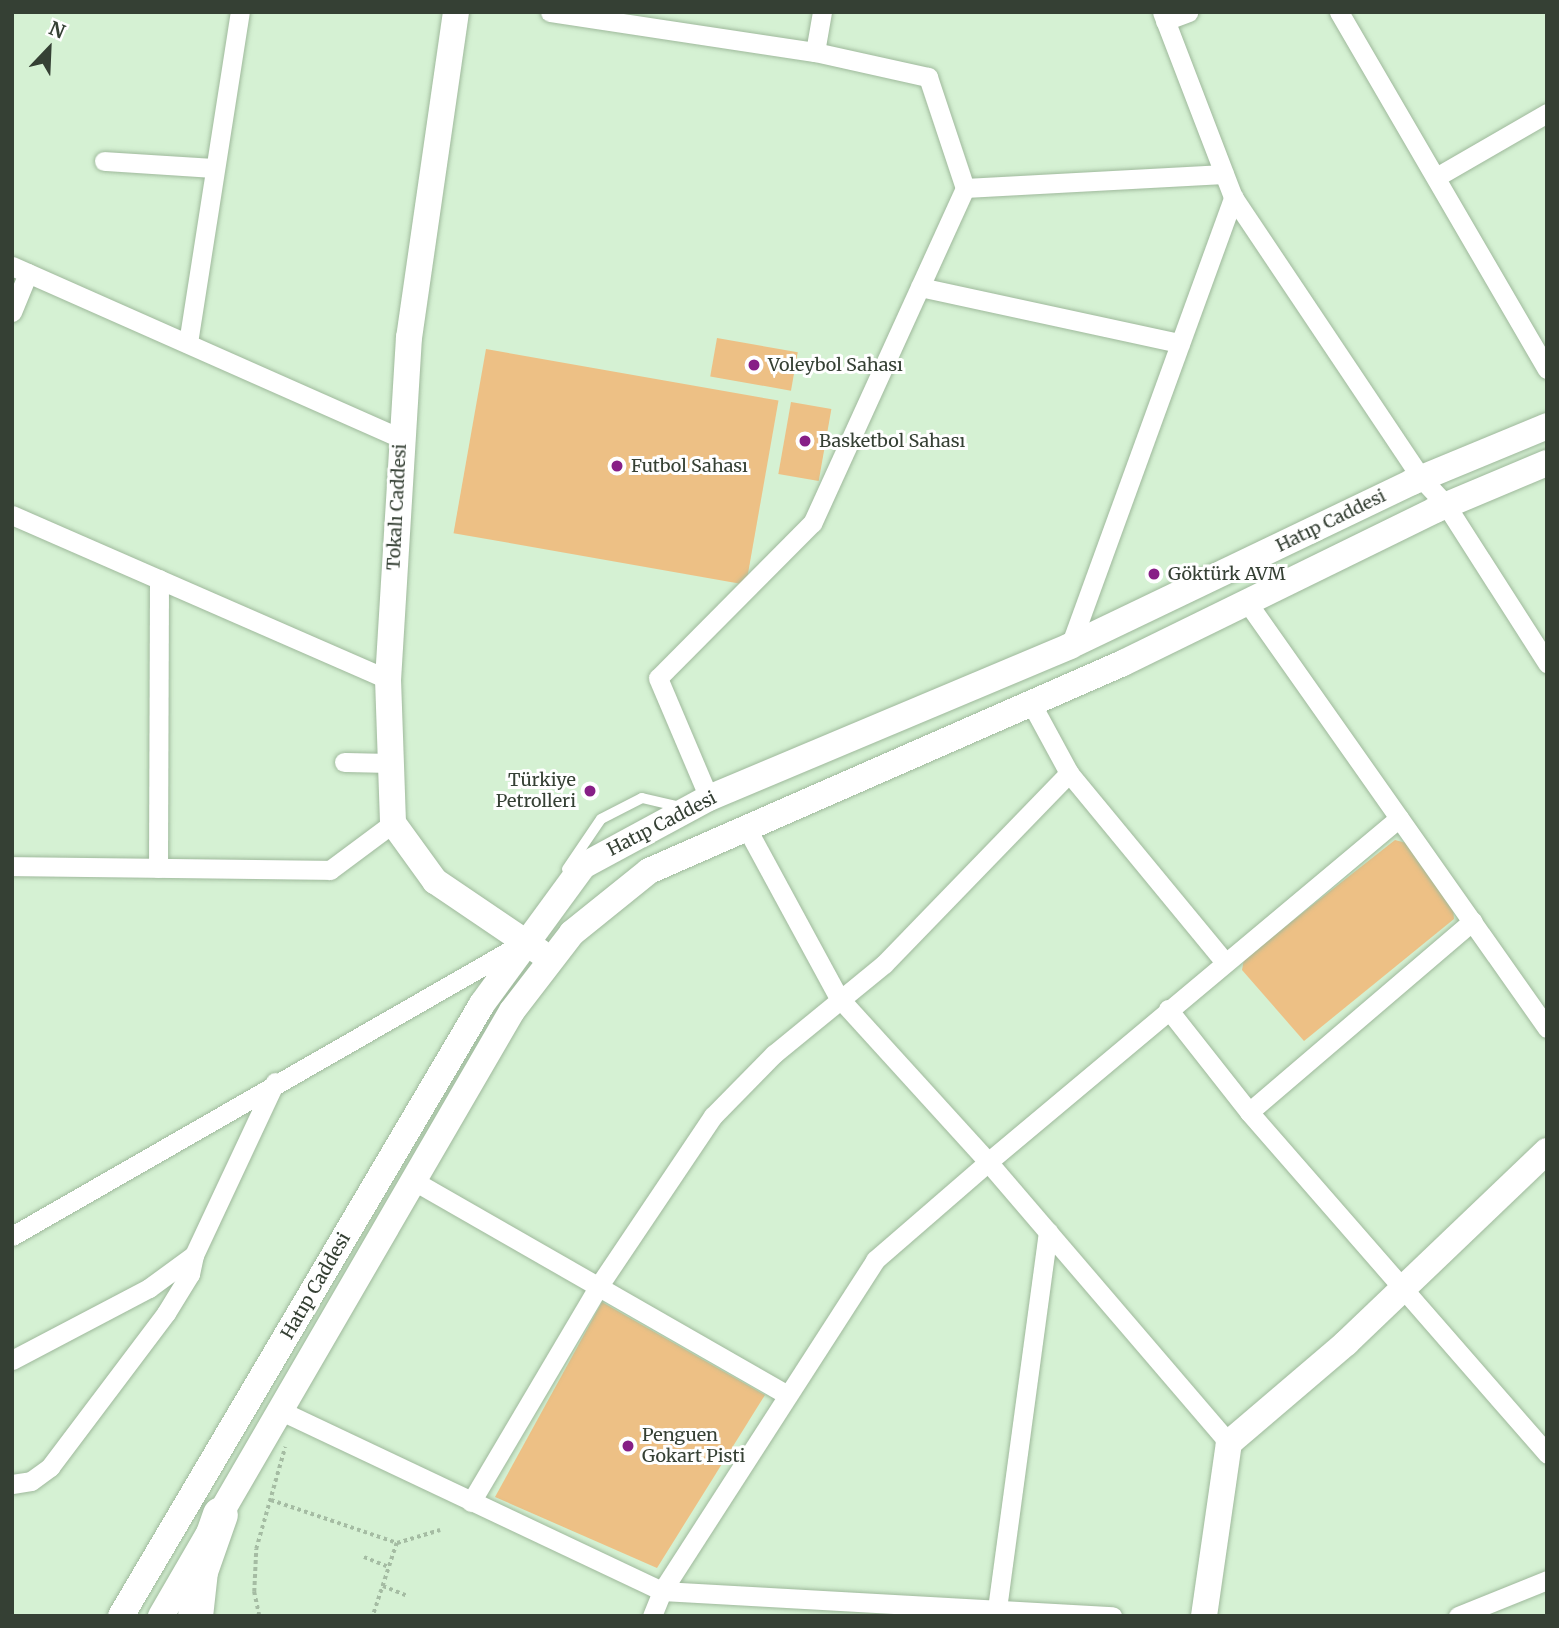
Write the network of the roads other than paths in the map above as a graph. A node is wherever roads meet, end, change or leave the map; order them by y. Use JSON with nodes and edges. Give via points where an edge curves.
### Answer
{"nodes":[{"id":1,"x":240,"y":12,"type":"edge"},
{"id":2,"x":456,"y":12,"type":"edge"},
{"id":3,"x":550,"y":12,"type":"edge"},
{"id":4,"x":822,"y":12,"type":"edge"},
{"id":5,"x":1188,"y":12,"type":"edge"},
{"id":6,"x":1339,"y":12,"type":"edge"},
{"id":7,"x":1164,"y":17,"type":"edge"},
{"id":8,"x":815,"y":52,"type":"junction"},
{"id":9,"x":1547,"y":113,"type":"edge"},
{"id":10,"x":104,"y":161,"type":"dead end"},
{"id":11,"x":212,"y":168,"type":"junction"},
{"id":12,"x":1224,"y":174,"type":"junction"},
{"id":13,"x":1438,"y":176,"type":"junction"},
{"id":14,"x":965,"y":188,"type":"junction"},
{"id":15,"x":1233,"y":197,"type":"junction"},
{"id":16,"x":20,"y":269,"type":"edge"},
{"id":17,"x":919,"y":287,"type":"junction"},
{"id":18,"x":12,"y":312,"type":"edge"},
{"id":19,"x":1180,"y":343,"type":"junction"},
{"id":20,"x":188,"y":344,"type":"junction"},
{"id":21,"x":1547,"y":369,"type":"edge"},
{"id":22,"x":1547,"y":426,"type":"edge"},
{"id":23,"x":401,"y":438,"type":"junction"},
{"id":24,"x":1547,"y":463,"type":"edge"},
{"id":25,"x":1421,"y":478,"type":"junction"},
{"id":26,"x":1446,"y":505,"type":"junction"},
{"id":27,"x":12,"y":515,"type":"edge"},
{"id":28,"x":159,"y":579,"type":"junction"},
{"id":29,"x":1247,"y":602,"type":"junction"},
{"id":30,"x":1070,"y":646,"type":"junction"},
{"id":31,"x":1547,"y":663,"type":"edge"},
{"id":32,"x":388,"y":679,"type":"junction"},
{"id":33,"x":1031,"y":703,"type":"junction"},
{"id":34,"x":344,"y":762,"type":"dead end"},
{"id":35,"x":392,"y":763,"type":"junction"},
{"id":36,"x":1069,"y":773,"type":"junction"},
{"id":37,"x":698,"y":803,"type":"junction"},
{"id":38,"x":1399,"y":818,"type":"junction"},
{"id":39,"x":393,"y":823,"type":"junction"},
{"id":40,"x":746,"y":827,"type":"junction"},
{"id":41,"x":12,"y":866,"type":"edge"},
{"id":42,"x":158,"y":868,"type":"junction"},
{"id":43,"x":1473,"y":921,"type":"junction"},
{"id":44,"x":526,"y":942,"type":"junction"},
{"id":45,"x":550,"y":960,"type":"junction"},
{"id":46,"x":1224,"y":961,"type":"junction"},
{"id":47,"x":839,"y":998,"type":"junction"},
{"id":48,"x":1168,"y":1009,"type":"junction"},
{"id":49,"x":1547,"y":1028,"type":"edge"},
{"id":50,"x":275,"y":1082,"type":"junction"},
{"id":51,"x":1249,"y":1112,"type":"junction"},
{"id":52,"x":1547,"y":1151,"type":"edge"},
{"id":53,"x":988,"y":1162,"type":"junction"},
{"id":54,"x":414,"y":1181,"type":"junction"},
{"id":55,"x":1048,"y":1232,"type":"junction"},
{"id":56,"x":12,"y":1236,"type":"edge"},
{"id":57,"x":194,"y":1255,"type":"junction"},
{"id":58,"x":1405,"y":1286,"type":"junction"},
{"id":59,"x":598,"y":1287,"type":"junction"},
{"id":60,"x":12,"y":1360,"type":"edge"},
{"id":61,"x":787,"y":1395,"type":"junction"},
{"id":62,"x":279,"y":1410,"type":"junction"},
{"id":63,"x":1230,"y":1443,"type":"junction"},
{"id":64,"x":1544,"y":1445,"type":"edge"},
{"id":65,"x":12,"y":1484,"type":"edge"},
{"id":66,"x":471,"y":1502,"type":"junction"},
{"id":67,"x":220,"y":1514,"type":"junction"},
{"id":68,"x":1547,"y":1580,"type":"edge"},
{"id":69,"x":663,"y":1591,"type":"junction"},
{"id":70,"x":997,"y":1613,"type":"edge"},
{"id":71,"x":121,"y":1616,"type":"edge"},
{"id":72,"x":161,"y":1616,"type":"edge"},
{"id":73,"x":195,"y":1616,"type":"edge"},
{"id":74,"x":652,"y":1616,"type":"edge"},
{"id":75,"x":1112,"y":1616,"type":"edge"},
{"id":76,"x":1204,"y":1616,"type":"edge"},
{"id":77,"x":1458,"y":1616,"type":"edge"}],
"edges":[{"from":1,"to":11,"type":"street"},
{"from":2,"to":23,"type":"main road","name":"Tokalı Caddesi","via":[[409,337]]},
{"from":3,"to":8,"type":"street"},
{"from":4,"to":8,"type":"street"},
{"from":5,"to":7,"type":"street"},
{"from":6,"to":13,"type":"street"},
{"from":7,"to":12,"type":"street"},
{"from":8,"to":14,"type":"street","via":[[928,77]]},
{"from":9,"to":13,"type":"street"},
{"from":10,"to":11,"type":"street"},
{"from":11,"to":20,"type":"street"},
{"from":12,"to":14,"type":"street"},
{"from":12,"to":15,"type":"street"},
{"from":13,"to":21,"type":"street"},
{"from":14,"to":17,"type":"street"},
{"from":15,"to":19,"type":"street"},
{"from":15,"to":25,"type":"street"},
{"from":16,"to":18,"type":"street"},
{"from":16,"to":20,"type":"street"},
{"from":17,"to":19,"type":"street"},
{"from":17,"to":37,"type":"street","via":[[812,523],[658,678]]},
{"from":19,"to":30,"type":"street"},
{"from":20,"to":23,"type":"street"},
{"from":22,"to":25,"type":"main road","name":"Hatıp Caddesi"},
{"from":23,"to":32,"type":"main road","name":"Tokalı Caddesi"},
{"from":24,"to":26,"type":"main road","name":"Hatıp Caddesi"},
{"from":25,"to":26,"type":"street"},
{"from":25,"to":30,"type":"main road","name":"Hatıp Caddesi"},
{"from":26,"to":29,"type":"main road","name":"Hatıp Caddesi"},
{"from":26,"to":31,"type":"street"},
{"from":27,"to":28,"type":"street"},
{"from":28,"to":32,"type":"street"},
{"from":28,"to":42,"type":"street"},
{"from":29,"to":33,"type":"main road","name":"Hatıp Caddesi"},
{"from":29,"to":38,"type":"street"},
{"from":30,"to":37,"type":"main road","name":"Hatıp Caddesi"},
{"from":32,"to":35,"type":"main road","name":"Tokalı Caddesi"},
{"from":33,"to":36,"type":"street"},
{"from":33,"to":40,"type":"main road","name":"Hatıp Caddesi"},
{"from":34,"to":35,"type":"street"},
{"from":35,"to":39,"type":"main road","name":"Tokalı Caddesi"},
{"from":36,"to":46,"type":"street"},
{"from":36,"to":47,"type":"street","via":[[884,964]]},
{"from":37,"to":44,"type":"main road","name":"Hatıp Caddesi","via":[[583,866]]},
{"from":38,"to":43,"type":"street"},
{"from":38,"to":46,"type":"street"},
{"from":39,"to":42,"type":"street","via":[[330,870]]},
{"from":39,"to":44,"type":"main road","via":[[435,881]]},
{"from":40,"to":45,"type":"main road","name":"Hatıp Caddesi","via":[[649,871],[572,933]]},
{"from":40,"to":47,"type":"street"},
{"from":41,"to":42,"type":"street"},
{"from":43,"to":49,"type":"street"},
{"from":43,"to":51,"type":"street"},
{"from":44,"to":45,"type":"main road"},
{"from":44,"to":50,"type":"street"},
{"from":44,"to":71,"type":"main road","name":"Hatıp Caddesi","via":[[482,1004]]},
{"from":45,"to":54,"type":"main road","name":"Hatıp Caddesi","via":[[512,1011]]},
{"from":46,"to":48,"type":"street"},
{"from":47,"to":53,"type":"street"},
{"from":47,"to":59,"type":"street","via":[[713,1116]]},
{"from":48,"to":51,"type":"street"},
{"from":48,"to":53,"type":"street"},
{"from":50,"to":56,"type":"street"},
{"from":50,"to":57,"type":"street"},
{"from":51,"to":58,"type":"street"},
{"from":52,"to":58,"type":"main road"},
{"from":53,"to":55,"type":"street"},
{"from":53,"to":61,"type":"street","via":[[875,1260]]},
{"from":54,"to":59,"type":"street"},
{"from":54,"to":62,"type":"main road","name":"Hatıp Caddesi"},
{"from":55,"to":63,"type":"street"},
{"from":55,"to":70,"type":"street"},
{"from":57,"to":60,"type":"street","via":[[149,1288]]},
{"from":57,"to":65,"type":"street","via":[[190,1274],[166,1313],[50,1467],[31,1481]]},
{"from":58,"to":63,"type":"main road"},
{"from":58,"to":64,"type":"street"},
{"from":59,"to":61,"type":"street"},
{"from":59,"to":66,"type":"street"},
{"from":61,"to":69,"type":"street"},
{"from":62,"to":66,"type":"street"},
{"from":62,"to":67,"type":"main road","name":"Hatıp Caddesi"},
{"from":63,"to":76,"type":"main road"},
{"from":66,"to":69,"type":"street"},
{"from":67,"to":72,"type":"main road","name":"Hatıp Caddesi"},
{"from":67,"to":73,"type":"highway","via":[[200,1571]]},
{"from":68,"to":77,"type":"street"},
{"from":69,"to":70,"type":"street"},
{"from":69,"to":74,"type":"street"},
{"from":70,"to":75,"type":"street"}]}
